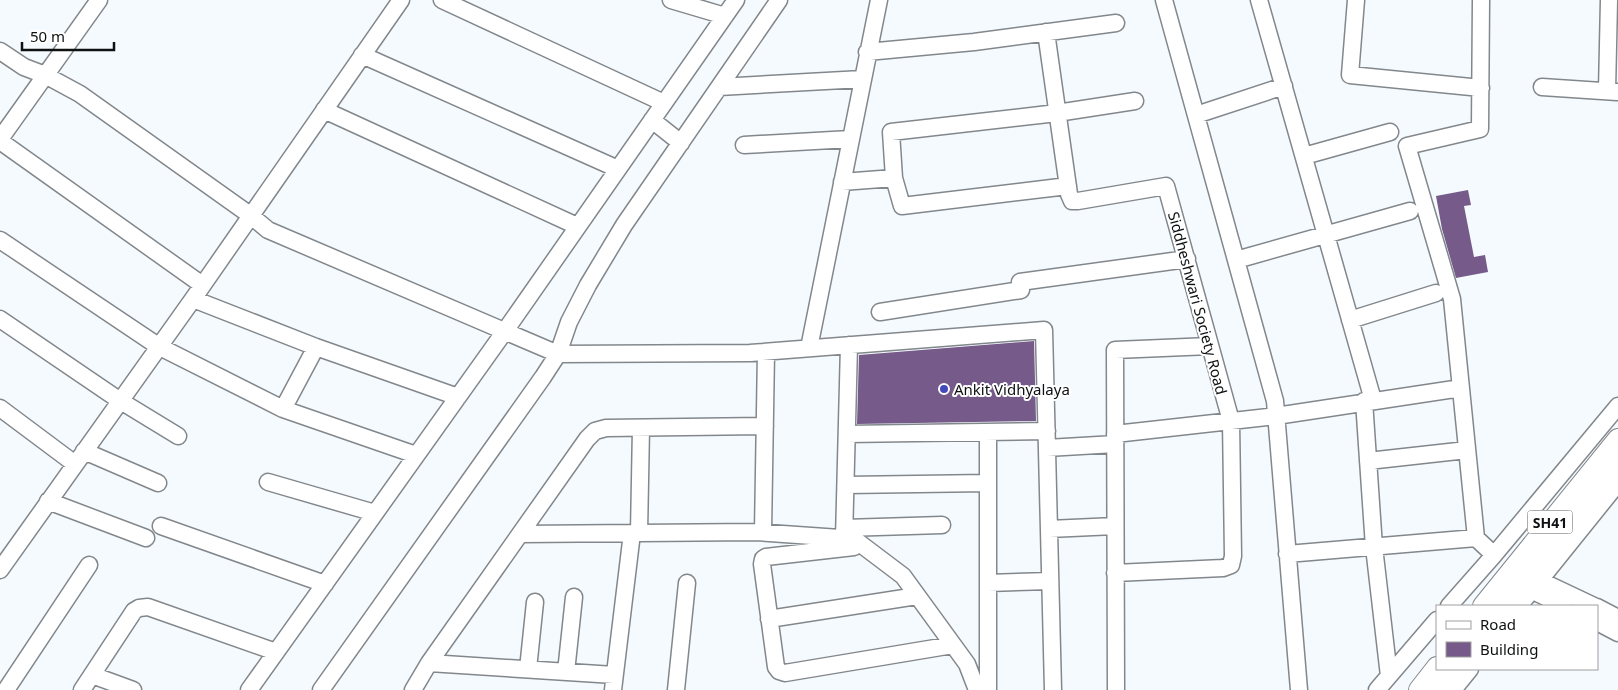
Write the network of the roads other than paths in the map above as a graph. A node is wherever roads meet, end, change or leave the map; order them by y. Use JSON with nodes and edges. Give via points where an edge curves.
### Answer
{"nodes":[{"id":1,"x":99,"y":0,"type":"edge"},
{"id":2,"x":401,"y":0,"type":"edge"},
{"id":3,"x":442,"y":0,"type":"edge"},
{"id":4,"x":671,"y":0,"type":"edge"},
{"id":5,"x":736,"y":0,"type":"edge"},
{"id":6,"x":779,"y":0,"type":"edge"},
{"id":7,"x":879,"y":0,"type":"edge"},
{"id":8,"x":1164,"y":0,"type":"edge"},
{"id":9,"x":1259,"y":0,"type":"edge"},
{"id":10,"x":1356,"y":0,"type":"edge"},
{"id":11,"x":1481,"y":0,"type":"edge"},
{"id":12,"x":1609,"y":0,"type":"edge"},
{"id":13,"x":725,"y":16,"type":"junction"},
{"id":14,"x":1116,"y":23,"type":"dead end"},
{"id":15,"x":1046,"y":32,"type":"junction"},
{"id":16,"x":0,"y":51,"type":"edge"},
{"id":17,"x":867,"y":52,"type":"junction"},
{"id":18,"x":362,"y":55,"type":"junction"},
{"id":19,"x":45,"y":75,"type":"junction"},
{"id":20,"x":862,"y":79,"type":"junction"},
{"id":21,"x":1284,"y":86,"type":"junction"},
{"id":22,"x":1542,"y":86,"type":"dead end"},
{"id":23,"x":719,"y":87,"type":"junction"},
{"id":24,"x":1481,"y":88,"type":"junction"},
{"id":25,"x":1612,"y":92,"type":"edge"},
{"id":26,"x":1135,"y":101,"type":"dead end"},
{"id":27,"x":664,"y":102,"type":"junction"},
{"id":28,"x":324,"y":110,"type":"junction"},
{"id":29,"x":1057,"y":114,"type":"junction"},
{"id":30,"x":1196,"y":115,"type":"junction"},
{"id":31,"x":652,"y":120,"type":"junction"},
{"id":32,"x":1390,"y":132,"type":"dead end"},
{"id":33,"x":850,"y":139,"type":"junction"},
{"id":34,"x":0,"y":140,"type":"edge"},
{"id":35,"x":681,"y":143,"type":"junction"},
{"id":36,"x":744,"y":145,"type":"dead end"},
{"id":37,"x":1304,"y":156,"type":"junction"},
{"id":38,"x":618,"y":169,"type":"junction"},
{"id":39,"x":894,"y":178,"type":"junction"},
{"id":40,"x":842,"y":182,"type":"junction"},
{"id":41,"x":1068,"y":186,"type":"junction"},
{"id":42,"x":1410,"y":211,"type":"dead end"},
{"id":43,"x":250,"y":215,"type":"junction"},
{"id":44,"x":577,"y":226,"type":"junction"},
{"id":45,"x":1326,"y":234,"type":"junction"},
{"id":46,"x":0,"y":240,"type":"edge"},
{"id":47,"x":1187,"y":259,"type":"junction"},
{"id":48,"x":1236,"y":260,"type":"junction"},
{"id":49,"x":201,"y":284,"type":"junction"},
{"id":50,"x":1436,"y":293,"type":"dead end"},
{"id":51,"x":193,"y":298,"type":"junction"},
{"id":52,"x":880,"y":312,"type":"dead end"},
{"id":53,"x":0,"y":319,"type":"edge"},
{"id":54,"x":1350,"y":320,"type":"junction"},
{"id":55,"x":505,"y":331,"type":"junction"},
{"id":56,"x":158,"y":346,"type":"junction"},
{"id":57,"x":849,"y":346,"type":"junction"},
{"id":58,"x":1210,"y":346,"type":"junction"},
{"id":59,"x":316,"y":347,"type":"junction"},
{"id":60,"x":809,"y":348,"type":"junction"},
{"id":61,"x":766,"y":352,"type":"junction"},
{"id":62,"x":558,"y":354,"type":"junction"},
{"id":63,"x":1461,"y":388,"type":"junction"},
{"id":64,"x":458,"y":397,"type":"junction"},
{"id":65,"x":119,"y":400,"type":"junction"},
{"id":66,"x":1368,"y":401,"type":"junction"},
{"id":67,"x":1618,"y":406,"type":"edge"},
{"id":68,"x":0,"y":408,"type":"edge"},
{"id":69,"x":283,"y":409,"type":"junction"},
{"id":70,"x":1276,"y":416,"type":"junction"},
{"id":71,"x":1231,"y":421,"type":"junction"},
{"id":72,"x":765,"y":426,"type":"junction"},
{"id":73,"x":641,"y":428,"type":"junction"},
{"id":74,"x":1047,"y":431,"type":"junction"},
{"id":75,"x":988,"y":432,"type":"junction"},
{"id":76,"x":847,"y":434,"type":"junction"},
{"id":77,"x":178,"y":436,"type":"dead end"},
{"id":78,"x":1618,"y":438,"type":"edge"},
{"id":79,"x":1115,"y":439,"type":"junction"},
{"id":80,"x":1047,"y":448,"type":"junction"},
{"id":81,"x":1467,"y":450,"type":"junction"},
{"id":82,"x":416,"y":455,"type":"junction"},
{"id":83,"x":79,"y":457,"type":"junction"},
{"id":84,"x":1368,"y":461,"type":"junction"},
{"id":85,"x":1618,"y":462,"type":"edge"},
{"id":86,"x":268,"y":482,"type":"dead end"},
{"id":87,"x":158,"y":483,"type":"dead end"},
{"id":88,"x":1618,"y":483,"type":"edge"},
{"id":89,"x":988,"y":484,"type":"junction"},
{"id":90,"x":846,"y":485,"type":"junction"},
{"id":91,"x":48,"y":501,"type":"junction"},
{"id":92,"x":375,"y":513,"type":"junction"},
{"id":93,"x":942,"y":525,"type":"dead end"},
{"id":94,"x":161,"y":526,"type":"dead end"},
{"id":95,"x":1115,"y":526,"type":"junction"},
{"id":96,"x":1049,"y":529,"type":"junction"},
{"id":97,"x":763,"y":532,"type":"junction"},
{"id":98,"x":635,"y":533,"type":"junction"},
{"id":99,"x":845,"y":533,"type":"junction"},
{"id":100,"x":521,"y":534,"type":"junction"},
{"id":101,"x":146,"y":538,"type":"dead end"},
{"id":102,"x":1476,"y":538,"type":"junction"},
{"id":103,"x":862,"y":546,"type":"junction"},
{"id":104,"x":1374,"y":547,"type":"junction"},
{"id":105,"x":1288,"y":554,"type":"junction"},
{"id":106,"x":1494,"y":554,"type":"junction"},
{"id":107,"x":90,"y":565,"type":"dead end"},
{"id":108,"x":0,"y":570,"type":"edge"},
{"id":109,"x":1115,"y":573,"type":"junction"},
{"id":110,"x":1050,"y":581,"type":"junction"},
{"id":111,"x":687,"y":583,"type":"dead end"},
{"id":112,"x":988,"y":583,"type":"junction"},
{"id":113,"x":325,"y":584,"type":"junction"},
{"id":114,"x":1535,"y":585,"type":"junction"},
{"id":115,"x":917,"y":596,"type":"junction"},
{"id":116,"x":574,"y":598,"type":"dead end"},
{"id":117,"x":534,"y":602,"type":"dead end"},
{"id":118,"x":1449,"y":605,"type":"edge"},
{"id":119,"x":1484,"y":605,"type":"edge"},
{"id":120,"x":1505,"y":605,"type":"edge"},
{"id":121,"x":1520,"y":605,"type":"edge"},
{"id":122,"x":1563,"y":605,"type":"edge"},
{"id":123,"x":1590,"y":605,"type":"edge"},
{"id":124,"x":1598,"y":608,"type":"edge"},
{"id":125,"x":1618,"y":618,"type":"edge"},
{"id":126,"x":769,"y":619,"type":"junction"},
{"id":127,"x":1436,"y":621,"type":"edge"},
{"id":128,"x":1598,"y":623,"type":"edge"},
{"id":129,"x":1618,"y":633,"type":"edge"},
{"id":130,"x":953,"y":645,"type":"junction"},
{"id":131,"x":276,"y":652,"type":"junction"},
{"id":132,"x":429,"y":663,"type":"junction"},
{"id":133,"x":1436,"y":668,"type":"edge"},
{"id":134,"x":528,"y":669,"type":"junction"},
{"id":135,"x":1455,"y":670,"type":"edge"},
{"id":136,"x":1469,"y":670,"type":"edge"},
{"id":137,"x":566,"y":672,"type":"junction"},
{"id":138,"x":92,"y":675,"type":"junction"},
{"id":139,"x":1389,"y":676,"type":"junction"},
{"id":140,"x":613,"y":682,"type":"edge"},
{"id":141,"x":6,"y":690,"type":"edge"},
{"id":142,"x":82,"y":690,"type":"edge"},
{"id":143,"x":134,"y":690,"type":"edge"},
{"id":144,"x":249,"y":690,"type":"edge"},
{"id":145,"x":321,"y":690,"type":"edge"},
{"id":146,"x":413,"y":690,"type":"edge"},
{"id":147,"x":676,"y":690,"type":"edge"},
{"id":148,"x":977,"y":690,"type":"edge"},
{"id":149,"x":988,"y":690,"type":"edge"},
{"id":150,"x":1053,"y":690,"type":"edge"},
{"id":151,"x":1116,"y":690,"type":"edge"},
{"id":152,"x":1299,"y":690,"type":"edge"},
{"id":153,"x":1377,"y":690,"type":"edge"},
{"id":154,"x":1419,"y":690,"type":"edge"},
{"id":155,"x":1439,"y":690,"type":"edge"},
{"id":156,"x":1453,"y":690,"type":"edge"}],
"edges":[{"from":1,"to":19,"type":"street"},
{"from":2,"to":18,"type":"street"},
{"from":3,"to":27,"type":"street"},
{"from":4,"to":13,"type":"street"},
{"from":5,"to":13,"type":"street"},
{"from":6,"to":23,"type":"street"},
{"from":7,"to":17,"type":"street"},
{"from":8,"to":30,"type":"street"},
{"from":9,"to":21,"type":"street"},
{"from":10,"to":24,"type":"street","via":[[1350,75]]},
{"from":11,"to":24,"type":"street"},
{"from":12,"to":25,"type":"street"},
{"from":13,"to":27,"type":"street"},
{"from":14,"to":15,"type":"street"},
{"from":15,"to":17,"type":"street"},
{"from":15,"to":29,"type":"street"},
{"from":16,"to":19,"type":"street","via":[[24,67]]},
{"from":17,"to":20,"type":"street"},
{"from":18,"to":28,"type":"street"},
{"from":18,"to":38,"type":"street"},
{"from":19,"to":34,"type":"street"},
{"from":19,"to":43,"type":"street","via":[[80,94]]},
{"from":20,"to":23,"type":"street"},
{"from":20,"to":33,"type":"street"},
{"from":21,"to":30,"type":"street"},
{"from":21,"to":37,"type":"street"},
{"from":22,"to":25,"type":"street"},
{"from":23,"to":35,"type":"street"},
{"from":24,"to":63,"type":"street","via":[[1480,129],[1407,146],[1452,299]]},
{"from":26,"to":29,"type":"street"},
{"from":27,"to":31,"type":"street"},
{"from":28,"to":43,"type":"street"},
{"from":28,"to":44,"type":"street"},
{"from":29,"to":39,"type":"street","via":[[891,132]]},
{"from":29,"to":41,"type":"street"},
{"from":30,"to":48,"type":"street"},
{"from":31,"to":35,"type":"street"},
{"from":31,"to":38,"type":"street"},
{"from":32,"to":37,"type":"street"},
{"from":33,"to":36,"type":"street"},
{"from":33,"to":40,"type":"street"},
{"from":34,"to":49,"type":"street"},
{"from":35,"to":62,"type":"street","via":[[624,224],[588,285],[569,322]]},
{"from":37,"to":45,"type":"street"},
{"from":38,"to":44,"type":"street"},
{"from":39,"to":40,"type":"street"},
{"from":39,"to":41,"type":"street","via":[[902,206]]},
{"from":40,"to":60,"type":"street"},
{"from":41,"to":47,"type":"street","name":"Siddheshwari Society Road","via":[[1072,201],[1166,186]]},
{"from":42,"to":45,"type":"street"},
{"from":43,"to":49,"type":"street"},
{"from":43,"to":55,"type":"street","via":[[268,230]]},
{"from":44,"to":55,"type":"street"},
{"from":45,"to":48,"type":"street"},
{"from":45,"to":54,"type":"street"},
{"from":46,"to":56,"type":"street"},
{"from":47,"to":52,"type":"street","via":[[1020,282],[1021,290]]},
{"from":47,"to":58,"type":"street","name":"Siddheshwari Society Road"},
{"from":48,"to":70,"type":"street","via":[[1275,401]]},
{"from":49,"to":51,"type":"street"},
{"from":50,"to":54,"type":"street"},
{"from":51,"to":56,"type":"street"},
{"from":51,"to":59,"type":"street"},
{"from":53,"to":65,"type":"street"},
{"from":54,"to":66,"type":"street"},
{"from":55,"to":62,"type":"street"},
{"from":55,"to":64,"type":"street"},
{"from":56,"to":65,"type":"street"},
{"from":56,"to":69,"type":"street"},
{"from":57,"to":60,"type":"street"},
{"from":57,"to":74,"type":"street","via":[[1044,330]]},
{"from":57,"to":76,"type":"street"},
{"from":58,"to":71,"type":"street","name":"Siddheshwari Society Road"},
{"from":58,"to":79,"type":"street","via":[[1115,350]]},
{"from":59,"to":64,"type":"street"},
{"from":59,"to":69,"type":"street"},
{"from":60,"to":61,"type":"street"},
{"from":61,"to":62,"type":"street"},
{"from":61,"to":72,"type":"street"},
{"from":62,"to":145,"type":"street"},
{"from":63,"to":66,"type":"street"},
{"from":63,"to":81,"type":"street"},
{"from":64,"to":82,"type":"street"},
{"from":65,"to":77,"type":"street"},
{"from":65,"to":83,"type":"street"},
{"from":66,"to":70,"type":"street"},
{"from":66,"to":84,"type":"street"},
{"from":67,"to":106,"type":"street"},
{"from":68,"to":83,"type":"street"},
{"from":69,"to":82,"type":"street"},
{"from":70,"to":71,"type":"street"},
{"from":70,"to":105,"type":"street"},
{"from":71,"to":79,"type":"street"},
{"from":71,"to":109,"type":"street","name":"Siddheshwari Society Road","via":[[1234,556],[1231,565]]},
{"from":72,"to":73,"type":"street"},
{"from":72,"to":97,"type":"street"},
{"from":73,"to":98,"type":"street"},
{"from":73,"to":100,"type":"street","via":[[595,431]]},
{"from":74,"to":75,"type":"street"},
{"from":74,"to":80,"type":"street"},
{"from":75,"to":76,"type":"street"},
{"from":75,"to":89,"type":"street"},
{"from":76,"to":90,"type":"street"},
{"from":78,"to":119,"type":"main road","number":"SH41"},
{"from":79,"to":80,"type":"street"},
{"from":79,"to":95,"type":"street"},
{"from":80,"to":96,"type":"street"},
{"from":81,"to":84,"type":"street"},
{"from":81,"to":102,"type":"street"},
{"from":82,"to":92,"type":"street"},
{"from":83,"to":87,"type":"street"},
{"from":83,"to":91,"type":"street"},
{"from":84,"to":104,"type":"street"},
{"from":85,"to":120,"type":"main road","number":"SH41"},
{"from":86,"to":92,"type":"street"},
{"from":88,"to":114,"type":"street"},
{"from":89,"to":90,"type":"street"},
{"from":89,"to":112,"type":"street"},
{"from":90,"to":99,"type":"street"},
{"from":91,"to":101,"type":"street"},
{"from":91,"to":108,"type":"street"},
{"from":92,"to":113,"type":"street"},
{"from":93,"to":99,"type":"street"},
{"from":94,"to":113,"type":"street"},
{"from":95,"to":96,"type":"street"},
{"from":95,"to":109,"type":"street"},
{"from":96,"to":110,"type":"street"},
{"from":97,"to":98,"type":"street"},
{"from":97,"to":99,"type":"street"},
{"from":98,"to":100,"type":"street"},
{"from":98,"to":140,"type":"street"},
{"from":99,"to":103,"type":"street"},
{"from":100,"to":132,"type":"street"},
{"from":102,"to":104,"type":"street"},
{"from":102,"to":106,"type":"street"},
{"from":103,"to":115,"type":"street","via":[[903,576]]},
{"from":103,"to":126,"type":"street","via":[[763,559]]},
{"from":104,"to":105,"type":"street"},
{"from":104,"to":139,"type":"street"},
{"from":105,"to":152,"type":"street"},
{"from":106,"to":118,"type":"street"},
{"from":107,"to":141,"type":"street"},
{"from":109,"to":151,"type":"street"},
{"from":110,"to":112,"type":"street"},
{"from":110,"to":150,"type":"street"},
{"from":111,"to":147,"type":"street"},
{"from":112,"to":149,"type":"street"},
{"from":113,"to":131,"type":"street"},
{"from":114,"to":121,"type":"street"},
{"from":114,"to":122,"type":"street"},
{"from":114,"to":123,"type":"street"},
{"from":115,"to":126,"type":"street"},
{"from":115,"to":130,"type":"street"},
{"from":116,"to":137,"type":"street"},
{"from":117,"to":134,"type":"street"},
{"from":124,"to":125,"type":"street"},
{"from":126,"to":130,"type":"street","via":[[779,672]]},
{"from":127,"to":139,"type":"street"},
{"from":128,"to":129,"type":"street"},
{"from":130,"to":148,"type":"street","via":[[967,664]]},
{"from":131,"to":138,"type":"street","via":[[148,607],[139,608]]},
{"from":131,"to":144,"type":"street"},
{"from":132,"to":134,"type":"street"},
{"from":132,"to":146,"type":"street"},
{"from":133,"to":154,"type":"main road"},
{"from":134,"to":137,"type":"street"},
{"from":135,"to":155,"type":"main road"},
{"from":136,"to":156,"type":"street"},
{"from":137,"to":140,"type":"street"},
{"from":138,"to":142,"type":"street"},
{"from":138,"to":143,"type":"street"},
{"from":139,"to":153,"type":"street"}]}
